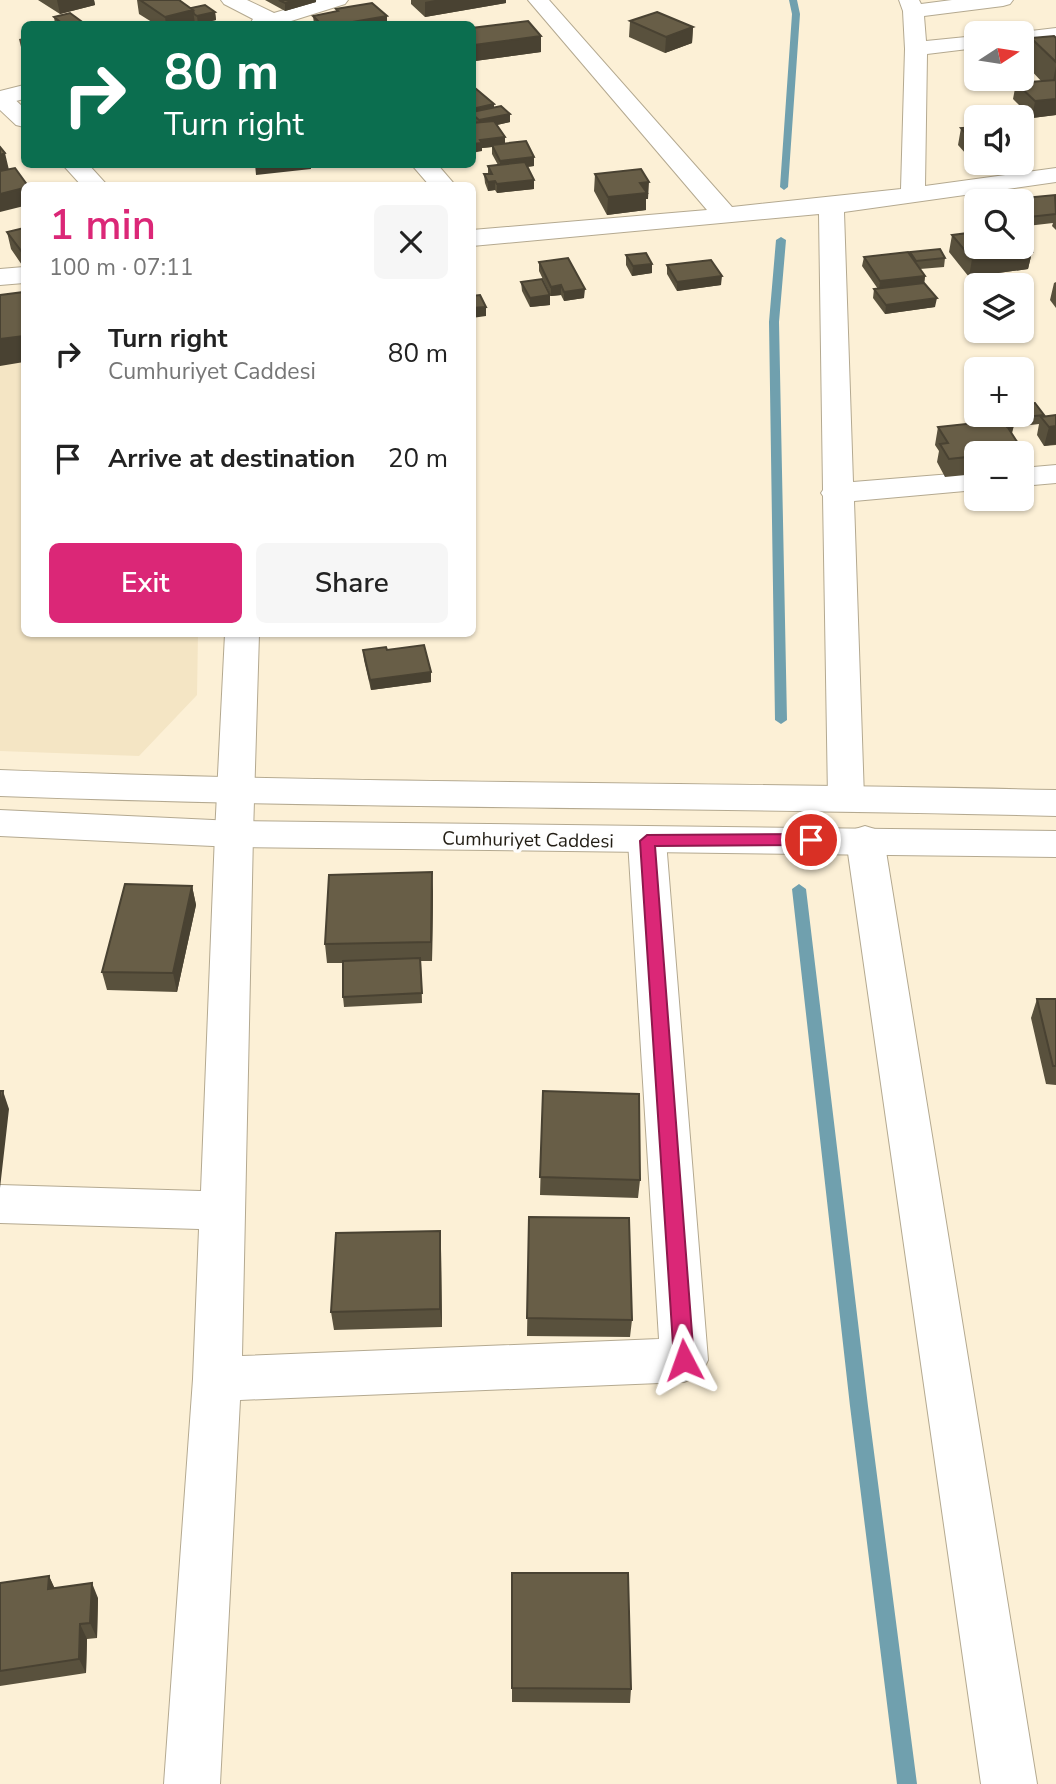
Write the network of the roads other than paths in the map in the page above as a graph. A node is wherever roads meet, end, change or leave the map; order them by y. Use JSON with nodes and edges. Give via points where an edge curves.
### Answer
{"nodes":[{"id":1,"x":231,"y":0,"type":"edge"},
{"id":2,"x":338,"y":0,"type":"edge"},
{"id":3,"x":538,"y":0,"type":"edge"},
{"id":4,"x":1003,"y":0,"type":"edge"},
{"id":5,"x":911,"y":6,"type":"edge"},
{"id":6,"x":268,"y":21,"type":"edge"},
{"id":7,"x":277,"y":21,"type":"edge"},
{"id":8,"x":1056,"y":34,"type":"edge"},
{"id":9,"x":1034,"y":36,"type":"edge"},
{"id":10,"x":964,"y":44,"type":"edge"},
{"id":11,"x":916,"y":49,"type":"junction"},
{"id":12,"x":21,"y":93,"type":"edge"},
{"id":13,"x":0,"y":98,"type":"edge"},
{"id":14,"x":21,"y":117,"type":"edge"},
{"id":15,"x":78,"y":168,"type":"edge"},
{"id":16,"x":427,"y":168,"type":"edge"},
{"id":17,"x":1056,"y":174,"type":"edge"},
{"id":18,"x":92,"y":182,"type":"edge"},
{"id":19,"x":440,"y":182,"type":"edge"},
{"id":20,"x":913,"y":192,"type":"junction"},
{"id":21,"x":831,"y":206,"type":"junction"},
{"id":22,"x":725,"y":215,"type":"junction"},
{"id":23,"x":484,"y":236,"type":"edge"},
{"id":24,"x":21,"y":275,"type":"edge"},
{"id":25,"x":0,"y":277,"type":"edge"},
{"id":26,"x":1056,"y":474,"type":"edge"},
{"id":27,"x":1034,"y":476,"type":"edge"},
{"id":28,"x":964,"y":482,"type":"edge"},
{"id":29,"x":836,"y":493,"type":"junction"},
{"id":30,"x":242,"y":637,"type":"edge"},
{"id":31,"x":0,"y":783,"type":"edge"},
{"id":32,"x":846,"y":797,"type":"junction"},
{"id":33,"x":1056,"y":803,"type":"edge"},
{"id":34,"x":236,"y":813,"type":"junction"},
{"id":35,"x":0,"y":823,"type":"edge"},
{"id":36,"x":865,"y":839,"type":"junction"},
{"id":37,"x":647,"y":841,"type":"junction"},
{"id":38,"x":1056,"y":844,"type":"edge"},
{"id":39,"x":0,"y":1204,"type":"edge"},
{"id":40,"x":222,"y":1211,"type":"junction"},
{"id":41,"x":217,"y":1379,"type":"junction"},
{"id":42,"x":192,"y":1784,"type":"edge"},
{"id":43,"x":1009,"y":1784,"type":"edge"}],
"edges":[{"from":1,"to":6,"type":"street"},
{"from":2,"to":7,"type":"street"},
{"from":3,"to":22,"type":"street"},
{"from":4,"to":5,"type":"street"},
{"from":5,"to":11,"type":"street"},
{"from":8,"to":9,"type":"street"},
{"from":10,"to":11,"type":"street"},
{"from":11,"to":20,"type":"street"},
{"from":12,"to":13,"type":"street"},
{"from":13,"to":14,"type":"street"},
{"from":15,"to":18,"type":"street"},
{"from":16,"to":19,"type":"street"},
{"from":17,"to":20,"type":"street"},
{"from":20,"to":21,"type":"street"},
{"from":21,"to":22,"type":"street"},
{"from":21,"to":29,"type":"street"},
{"from":22,"to":23,"type":"street"},
{"from":24,"to":25,"type":"street"},
{"from":26,"to":27,"type":"street"},
{"from":28,"to":29,"type":"street"},
{"from":29,"to":32,"type":"street"},
{"from":30,"to":34,"type":"street"},
{"from":31,"to":34,"type":"street","name":"Cumhuriyet Caddesi"},
{"from":32,"to":33,"type":"street","name":"Cumhuriyet Caddesi"},
{"from":32,"to":34,"type":"street","name":"Cumhuriyet Caddesi"},
{"from":34,"to":35,"type":"street","name":"Cumhuriyet Caddesi"},
{"from":34,"to":37,"type":"street","name":"Cumhuriyet Caddesi"},
{"from":34,"to":40,"type":"street"},
{"from":36,"to":37,"type":"street","name":"Cumhuriyet Caddesi"},
{"from":36,"to":38,"type":"street","name":"Cumhuriyet Caddesi"},
{"from":36,"to":43,"type":"street"},
{"from":37,"to":41,"type":"street","via":[[684,1360]]},
{"from":39,"to":40,"type":"street"},
{"from":40,"to":41,"type":"street"},
{"from":41,"to":42,"type":"street"}]}
